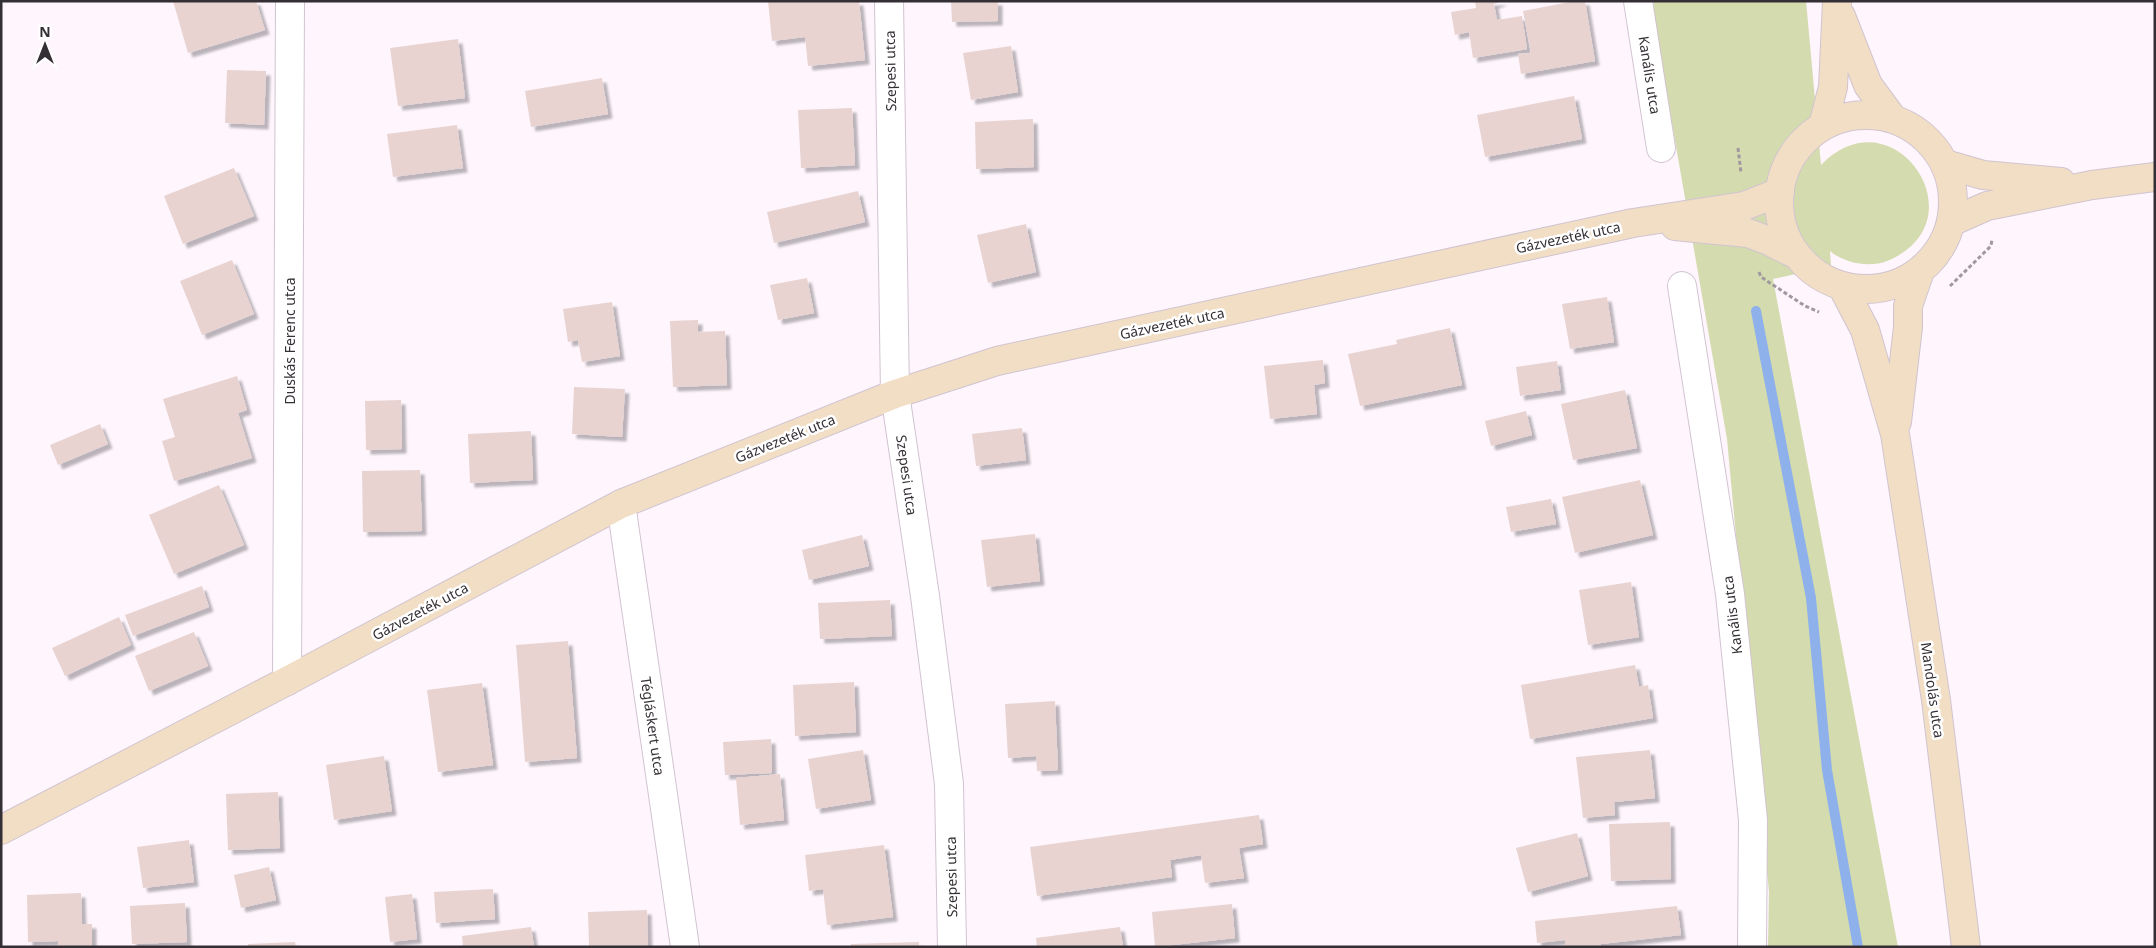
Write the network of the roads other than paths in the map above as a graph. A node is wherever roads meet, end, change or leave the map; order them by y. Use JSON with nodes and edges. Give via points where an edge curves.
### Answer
{"nodes":[{"id":1,"x":290,"y":1,"type":"edge"},
{"id":2,"x":889,"y":1,"type":"edge"},
{"id":3,"x":1638,"y":1,"type":"edge"},
{"id":4,"x":1837,"y":5,"type":"edge"},
{"id":5,"x":1893,"y":119,"type":"junction"},
{"id":6,"x":1824,"y":126,"type":"junction"},
{"id":7,"x":1661,"y":148,"type":"dead end"},
{"id":8,"x":1945,"y":164,"type":"junction"},
{"id":9,"x":2155,"y":177,"type":"edge"},
{"id":10,"x":2092,"y":185,"type":"junction"},
{"id":11,"x":1780,"y":192,"type":"junction"},
{"id":12,"x":1951,"y":222,"type":"junction"},
{"id":13,"x":1634,"y":223,"type":"junction"},
{"id":14,"x":1797,"y":255,"type":"junction"},
{"id":15,"x":1920,"y":271,"type":"junction"},
{"id":16,"x":1682,"y":286,"type":"dead end"},
{"id":17,"x":1842,"y":286,"type":"junction"},
{"id":18,"x":895,"y":394,"type":"junction"},
{"id":19,"x":1895,"y":434,"type":"junction"},
{"id":20,"x":621,"y":504,"type":"junction"},
{"id":21,"x":288,"y":681,"type":"junction"},
{"id":22,"x":1,"y":830,"type":"edge"},
{"id":23,"x":685,"y":947,"type":"edge"},
{"id":24,"x":952,"y":947,"type":"edge"},
{"id":25,"x":1752,"y":947,"type":"edge"},
{"id":26,"x":1966,"y":947,"type":"edge"}],
"edges":[{"from":1,"to":21,"type":"street","name":"Duskás Ferenc utca"},
{"from":2,"to":18,"type":"street","name":"Szepesi utca"},
{"from":3,"to":7,"type":"street","name":"Kanális utca"},
{"from":4,"to":5,"type":"street","via":[[1868,85]]},
{"from":4,"to":6,"type":"street","via":[[1833,86]]},
{"from":5,"to":6,"type":"street","via":[[1869,115],[1845,117]]},
{"from":5,"to":8,"type":"street","via":[[1923,136],[1936,148]]},
{"from":6,"to":11,"type":"street","via":[[1802,143],[1787,165]]},
{"from":8,"to":10,"type":"street","via":[[1983,175]]},
{"from":8,"to":12,"type":"street","via":[[1953,192]]},
{"from":9,"to":10,"type":"street"},
{"from":10,"to":12,"type":"street","via":[[1987,206]]},
{"from":11,"to":13,"type":"street","name":"Gázvezeték utca","via":[[1744,206]]},
{"from":11,"to":14,"type":"street","via":[[1782,225]]},
{"from":12,"to":15,"type":"street","via":[[1940,249]]},
{"from":13,"to":14,"type":"street","name":"Gázvezeték utca","via":[[1748,233]]},
{"from":13,"to":18,"type":"street","name":"Gázvezeték utca","via":[[997,361]]},
{"from":14,"to":17,"type":"street","via":[[1825,279]]},
{"from":15,"to":17,"type":"street","via":[[1883,288]]},
{"from":15,"to":19,"type":"street","name":"Mandolás utca","via":[[1908,306]]},
{"from":16,"to":25,"type":"street","name":"Kanális utca","via":[[1730,594],[1753,820]]},
{"from":17,"to":19,"type":"street","name":"Mandolás utca","via":[[1865,330]]},
{"from":18,"to":20,"type":"street","name":"Gázvezeték utca"},
{"from":18,"to":24,"type":"street","name":"Szepesi utca","via":[[949,784]]},
{"from":19,"to":26,"type":"street","name":"Mandolás utca","via":[[1936,700]]},
{"from":20,"to":21,"type":"street","name":"Gázvezeték utca"},
{"from":20,"to":23,"type":"street","name":"Tégláskert utca"},
{"from":21,"to":22,"type":"street","name":"Gázvezeték utca"}]}
